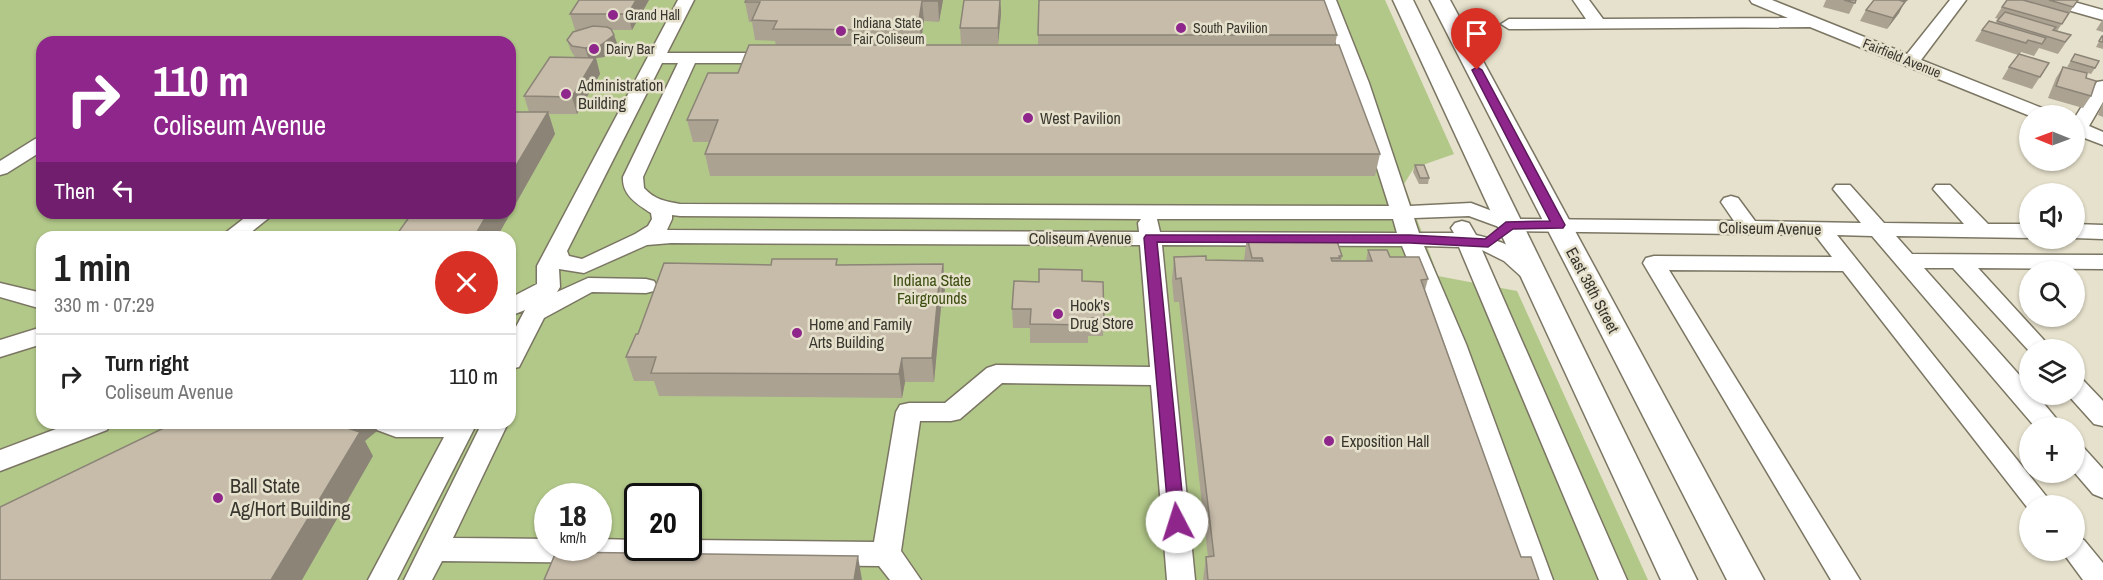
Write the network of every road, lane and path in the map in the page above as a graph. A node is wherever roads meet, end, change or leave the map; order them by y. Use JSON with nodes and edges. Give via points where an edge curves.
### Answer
{"nodes":[{"id":1,"x":686,"y":0,"type":"edge"},
{"id":2,"x":1328,"y":0,"type":"edge"},
{"id":3,"x":1403,"y":0,"type":"edge"},
{"id":4,"x":1440,"y":0,"type":"edge"},
{"id":5,"x":1581,"y":0,"type":"edge"},
{"id":6,"x":1958,"y":0,"type":"edge"},
{"id":7,"x":2049,"y":0,"type":"edge"},
{"id":8,"x":1762,"y":1,"type":"edge"},
{"id":9,"x":2103,"y":15,"type":"edge"},
{"id":10,"x":1816,"y":23,"type":"junction"},
{"id":11,"x":1509,"y":24,"type":"dead end"},
{"id":12,"x":1598,"y":24,"type":"junction"},
{"id":13,"x":656,"y":58,"type":"junction"},
{"id":14,"x":689,"y":58,"type":"junction"},
{"id":15,"x":789,"y":58,"type":"edge"},
{"id":16,"x":1292,"y":62,"type":"edge"},
{"id":17,"x":1352,"y":62,"type":"junction"},
{"id":18,"x":1911,"y":62,"type":"junction"},
{"id":19,"x":2103,"y":86,"type":"edge"},
{"id":20,"x":640,"y":89,"type":"junction"},
{"id":21,"x":674,"y":89,"type":"junction"},
{"id":22,"x":2019,"y":106,"type":"edge"},
{"id":23,"x":2085,"y":114,"type":"edge"},
{"id":24,"x":2085,"y":132,"type":"edge"},
{"id":25,"x":2103,"y":139,"type":"edge"},
{"id":26,"x":36,"y":147,"type":"edge"},
{"id":27,"x":0,"y":169,"type":"edge"},
{"id":28,"x":594,"y":177,"type":"junction"},
{"id":29,"x":633,"y":177,"type":"junction"},
{"id":30,"x":1490,"y":181,"type":"junction"},
{"id":31,"x":1843,"y":189,"type":"dead end"},
{"id":32,"x":1943,"y":189,"type":"dead end"},
{"id":33,"x":1731,"y":202,"type":"dead end"},
{"id":34,"x":655,"y":206,"type":"junction"},
{"id":35,"x":1463,"y":210,"type":"junction"},
{"id":36,"x":795,"y":211,"type":"junction"},
{"id":37,"x":913,"y":211,"type":"junction"},
{"id":38,"x":1030,"y":211,"type":"junction"},
{"id":39,"x":1148,"y":212,"type":"junction"},
{"id":40,"x":1401,"y":212,"type":"junction"},
{"id":41,"x":1268,"y":213,"type":"junction"},
{"id":42,"x":256,"y":219,"type":"edge"},
{"id":43,"x":1510,"y":225,"type":"junction"},
{"id":44,"x":1559,"y":225,"type":"junction"},
{"id":45,"x":1749,"y":228,"type":"junction"},
{"id":46,"x":1821,"y":229,"type":"junction"},
{"id":47,"x":1877,"y":229,"type":"junction"},
{"id":48,"x":1982,"y":230,"type":"junction"},
{"id":49,"x":240,"y":231,"type":"edge"},
{"id":50,"x":2019,"y":231,"type":"edge"},
{"id":51,"x":2085,"y":231,"type":"edge"},
{"id":52,"x":2103,"y":232,"type":"edge"},
{"id":53,"x":787,"y":237,"type":"junction"},
{"id":54,"x":908,"y":237,"type":"junction"},
{"id":55,"x":643,"y":238,"type":"junction"},
{"id":56,"x":1029,"y":238,"type":"junction"},
{"id":57,"x":1150,"y":238,"type":"junction"},
{"id":58,"x":1273,"y":238,"type":"junction"},
{"id":59,"x":1410,"y":239,"type":"junction"},
{"id":60,"x":1477,"y":242,"type":"junction"},
{"id":61,"x":556,"y":251,"type":"junction"},
{"id":62,"x":1905,"y":261,"type":"junction"},
{"id":63,"x":1960,"y":261,"type":"junction"},
{"id":64,"x":2103,"y":262,"type":"edge"},
{"id":65,"x":1848,"y":264,"type":"junction"},
{"id":66,"x":584,"y":266,"type":"junction"},
{"id":67,"x":1535,"y":277,"type":"junction"},
{"id":68,"x":646,"y":286,"type":"dead end"},
{"id":69,"x":548,"y":287,"type":"junction"},
{"id":70,"x":0,"y":290,"type":"edge"},
{"id":71,"x":36,"y":299,"type":"edge"},
{"id":72,"x":516,"y":305,"type":"edge"},
{"id":73,"x":535,"y":313,"type":"junction"},
{"id":74,"x":36,"y":337,"type":"edge"},
{"id":75,"x":2031,"y":339,"type":"edge"},
{"id":76,"x":0,"y":349,"type":"edge"},
{"id":77,"x":516,"y":349,"type":"edge"},
{"id":78,"x":1164,"y":376,"type":"junction"},
{"id":79,"x":2085,"y":398,"type":"edge"},
{"id":80,"x":2041,"y":417,"type":"edge"},
{"id":81,"x":2103,"y":417,"type":"edge"},
{"id":82,"x":83,"y":429,"type":"edge"},
{"id":83,"x":439,"y":429,"type":"edge"},
{"id":84,"x":460,"y":430,"type":"edge"},
{"id":85,"x":491,"y":431,"type":"edge"},
{"id":86,"x":0,"y":461,"type":"edge"},
{"id":87,"x":2085,"y":467,"type":"edge"},
{"id":88,"x":2103,"y":487,"type":"edge"},
{"id":89,"x":2031,"y":495,"type":"edge"},
{"id":90,"x":416,"y":516,"type":"junction"},
{"id":91,"x":448,"y":517,"type":"junction"},
{"id":92,"x":433,"y":549,"type":"junction"},
{"id":93,"x":534,"y":550,"type":"edge"},
{"id":94,"x":612,"y":551,"type":"edge"},
{"id":95,"x":886,"y":554,"type":"junction"},
{"id":96,"x":560,"y":561,"type":"edge"},
{"id":97,"x":2085,"y":561,"type":"edge"},
{"id":98,"x":382,"y":580,"type":"edge"},
{"id":99,"x":418,"y":580,"type":"edge"},
{"id":100,"x":552,"y":580,"type":"edge"},
{"id":101,"x":907,"y":580,"type":"edge"},
{"id":102,"x":1182,"y":580,"type":"edge"},
{"id":103,"x":1539,"y":580,"type":"edge"},
{"id":104,"x":1613,"y":580,"type":"edge"},
{"id":105,"x":1679,"y":580,"type":"edge"},
{"id":106,"x":1746,"y":580,"type":"edge"},
{"id":107,"x":1846,"y":580,"type":"edge"},
{"id":108,"x":2100,"y":580,"type":"edge"}],
"edges":[{"from":1,"to":13,"type":"street"},
{"from":2,"to":17,"type":"street"},
{"from":3,"to":30,"type":"main road"},
{"from":4,"to":44,"type":"main road","name":"East 38th Street"},
{"from":5,"to":12,"type":"street"},
{"from":6,"to":18,"type":"street"},
{"from":7,"to":9,"type":"street"},
{"from":8,"to":10,"type":"street","name":"Fairfield Avenue"},
{"from":10,"to":12,"type":"street"},
{"from":10,"to":18,"type":"street","name":"Fairfield Avenue"},
{"from":11,"to":12,"type":"street"},
{"from":13,"to":14,"type":"street"},
{"from":13,"to":20,"type":"street"},
{"from":14,"to":15,"type":"street"},
{"from":14,"to":21,"type":"street"},
{"from":16,"to":17,"type":"street"},
{"from":17,"to":40,"type":"street"},
{"from":18,"to":22,"type":"street","name":"Fairfield Avenue"},
{"from":19,"to":23,"type":"street"},
{"from":20,"to":21,"type":"street"},
{"from":20,"to":28,"type":"street"},
{"from":21,"to":29,"type":"street"},
{"from":24,"to":25,"type":"street"},
{"from":26,"to":27,"type":"street"},
{"from":28,"to":29,"type":"street"},
{"from":28,"to":61,"type":"street"},
{"from":29,"to":34,"type":"street","via":[[634,190]]},
{"from":30,"to":35,"type":"street","via":[[1488,198]]},
{"from":30,"to":43,"type":"main road"},
{"from":31,"to":47,"type":"street"},
{"from":32,"to":48,"type":"street"},
{"from":33,"to":45,"type":"street"},
{"from":34,"to":36,"type":"street","name":"Coliseum Avenue","via":[[680,210]]},
{"from":34,"to":55,"type":"street","via":[[662,219],[656,230]]},
{"from":35,"to":40,"type":"street","name":"Coliseum Avenue"},
{"from":35,"to":43,"type":"street","name":"Coliseum Avenue"},
{"from":35,"to":60,"type":"street"},
{"from":36,"to":37,"type":"street","name":"Coliseum Avenue"},
{"from":36,"to":53,"type":"street"},
{"from":37,"to":38,"type":"street","name":"Coliseum Avenue"},
{"from":37,"to":54,"type":"street"},
{"from":38,"to":39,"type":"street","name":"Coliseum Avenue"},
{"from":38,"to":56,"type":"street"},
{"from":39,"to":41,"type":"street","name":"Coliseum Avenue"},
{"from":39,"to":57,"type":"street"},
{"from":40,"to":41,"type":"street","name":"Coliseum Avenue"},
{"from":40,"to":59,"type":"street"},
{"from":41,"to":58,"type":"street"},
{"from":42,"to":49,"type":"street"},
{"from":43,"to":44,"type":"street","name":"Coliseum Avenue"},
{"from":43,"to":60,"type":"street"},
{"from":43,"to":67,"type":"main road"},
{"from":44,"to":45,"type":"street","name":"Coliseum Avenue"},
{"from":44,"to":106,"type":"main road","name":"East 38th Street"},
{"from":45,"to":46,"type":"street","name":"Coliseum Avenue"},
{"from":46,"to":47,"type":"street","name":"Coliseum Avenue"},
{"from":46,"to":65,"type":"street"},
{"from":47,"to":48,"type":"street","name":"Coliseum Avenue"},
{"from":47,"to":62,"type":"street"},
{"from":48,"to":50,"type":"street","name":"Coliseum Avenue"},
{"from":51,"to":52,"type":"street"},
{"from":53,"to":54,"type":"street","name":"Coliseum Avenue"},
{"from":53,"to":55,"type":"street","name":"Coliseum Avenue"},
{"from":54,"to":56,"type":"street","name":"Coliseum Avenue"},
{"from":55,"to":66,"type":"street"},
{"from":56,"to":57,"type":"street","name":"Coliseum Avenue"},
{"from":57,"to":58,"type":"street","name":"Coliseum Avenue"},
{"from":57,"to":78,"type":"street"},
{"from":58,"to":59,"type":"street","name":"Coliseum Avenue"},
{"from":59,"to":60,"type":"street","name":"Coliseum Avenue"},
{"from":59,"to":103,"type":"street","via":[[1454,344]]},
{"from":60,"to":67,"type":"street","via":[[1510,254]]},
{"from":60,"to":104,"type":"street"},
{"from":61,"to":66,"type":"street","via":[[560,262]]},
{"from":61,"to":69,"type":"street","via":[[548,266]]},
{"from":62,"to":63,"type":"street"},
{"from":62,"to":80,"type":"street"},
{"from":63,"to":64,"type":"street"},
{"from":63,"to":75,"type":"street"},
{"from":65,"to":89,"type":"street"},
{"from":65,"to":107,"type":"street","via":[[1654,263]]},
{"from":66,"to":69,"type":"street"},
{"from":67,"to":105,"type":"main road"},
{"from":68,"to":73,"type":"street","via":[[588,285]]},
{"from":69,"to":72,"type":"street"},
{"from":69,"to":73,"type":"street"},
{"from":70,"to":71,"type":"street"},
{"from":73,"to":77,"type":"street"},
{"from":74,"to":76,"type":"street"},
{"from":78,"to":95,"type":"street","via":[[996,374],[951,412],[909,412]]},
{"from":78,"to":102,"type":"street"},
{"from":79,"to":81,"type":"street"},
{"from":82,"to":86,"type":"street"},
{"from":83,"to":84,"type":"street"},
{"from":84,"to":85,"type":"street"},
{"from":84,"to":90,"type":"street"},
{"from":85,"to":91,"type":"street"},
{"from":87,"to":88,"type":"street"},
{"from":90,"to":91,"type":"street"},
{"from":90,"to":98,"type":"street"},
{"from":91,"to":92,"type":"street"},
{"from":92,"to":93,"type":"street"},
{"from":92,"to":99,"type":"street"},
{"from":94,"to":95,"type":"street"},
{"from":95,"to":101,"type":"street"},
{"from":96,"to":100,"type":"street"},
{"from":97,"to":108,"type":"street"}]}
